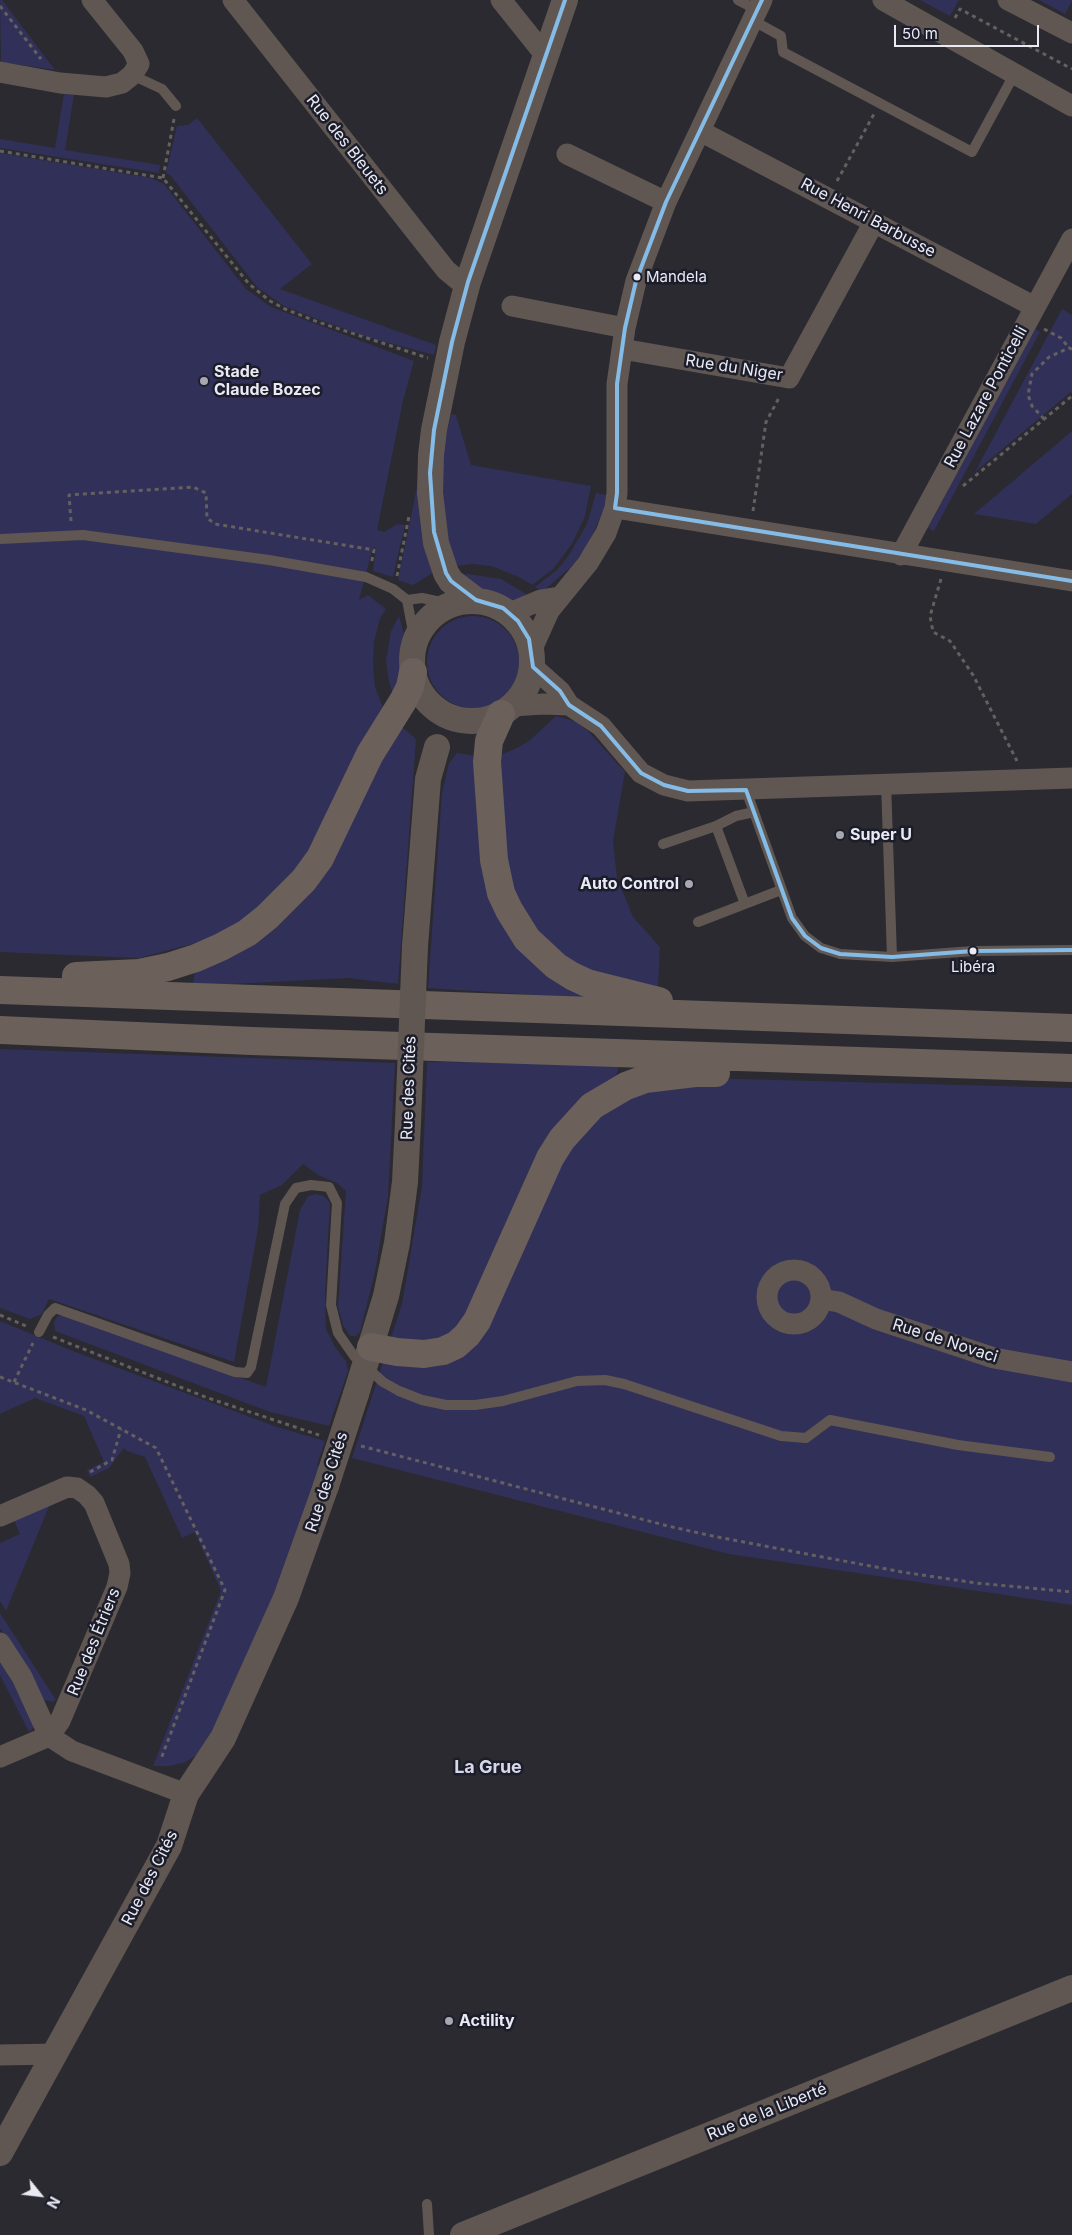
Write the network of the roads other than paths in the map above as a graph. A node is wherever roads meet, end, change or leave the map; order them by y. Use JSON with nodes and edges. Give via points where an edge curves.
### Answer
{"nodes":[{"id":1,"x":92,"y":0,"type":"edge"},
{"id":2,"x":233,"y":0,"type":"edge"},
{"id":3,"x":501,"y":0,"type":"edge"},
{"id":4,"x":565,"y":0,"type":"edge"},
{"id":5,"x":738,"y":0,"type":"edge"},
{"id":6,"x":883,"y":0,"type":"edge"},
{"id":7,"x":1008,"y":0,"type":"edge"},
{"id":8,"x":757,"y":10,"type":"edge"},
{"id":9,"x":1072,"y":33,"type":"edge"},
{"id":10,"x":545,"y":55,"type":"junction"},
{"id":11,"x":0,"y":72,"type":"edge"},
{"id":12,"x":1015,"y":73,"type":"junction"},
{"id":13,"x":132,"y":75,"type":"junction"},
{"id":14,"x":176,"y":106,"type":"road end"},
{"id":15,"x":1072,"y":106,"type":"edge"},
{"id":16,"x":700,"y":131,"type":"junction"},
{"id":17,"x":567,"y":154,"type":"dead end"},
{"id":18,"x":666,"y":202,"type":"junction"},
{"id":19,"x":874,"y":222,"type":"junction"},
{"id":20,"x":1072,"y":239,"type":"edge"},
{"id":21,"x":468,"y":282,"type":"junction"},
{"id":22,"x":512,"y":306,"type":"dead end"},
{"id":23,"x":1032,"y":313,"type":"junction"},
{"id":24,"x":625,"y":328,"type":"junction"},
{"id":25,"x":622,"y":349,"type":"junction"},
{"id":26,"x":615,"y":508,"type":"junction"},
{"id":27,"x":0,"y":539,"type":"edge"},
{"id":28,"x":900,"y":555,"type":"junction"},
{"id":29,"x":1072,"y":581,"type":"edge"},
{"id":30,"x":559,"y":597,"type":"junction"},
{"id":31,"x":407,"y":600,"type":"junction"},
{"id":32,"x":476,"y":600,"type":"junction"},
{"id":33,"x":450,"y":604,"type":"junction"},
{"id":34,"x":510,"y":613,"type":"junction"},
{"id":35,"x":415,"y":642,"type":"junction"},
{"id":36,"x":532,"y":658,"type":"junction"},
{"id":37,"x":413,"y":672,"type":"junction"},
{"id":38,"x":431,"y":705,"type":"junction"},
{"id":39,"x":569,"y":705,"type":"junction"},
{"id":40,"x":507,"y":710,"type":"junction"},
{"id":41,"x":471,"y":721,"type":"junction"},
{"id":42,"x":437,"y":747,"type":"junction"},
{"id":43,"x":1072,"y":778,"type":"edge"},
{"id":44,"x":886,"y":783,"type":"junction"},
{"id":45,"x":746,"y":790,"type":"junction"},
{"id":46,"x":754,"y":812,"type":"junction"},
{"id":47,"x":716,"y":826,"type":"junction"},
{"id":48,"x":663,"y":844,"type":"dead end"},
{"id":49,"x":781,"y":890,"type":"junction"},
{"id":50,"x":745,"y":904,"type":"junction"},
{"id":51,"x":698,"y":922,"type":"dead end"},
{"id":52,"x":1072,"y":950,"type":"edge"},
{"id":53,"x":892,"y":957,"type":"junction"},
{"id":54,"x":0,"y":987,"type":"edge"},
{"id":55,"x":0,"y":990,"type":"edge"},
{"id":56,"x":724,"y":1016,"type":"junction"},
{"id":57,"x":1072,"y":1028,"type":"edge"},
{"id":58,"x":0,"y":1030,"type":"edge"},
{"id":59,"x":783,"y":1059,"type":"junction"},
{"id":60,"x":1072,"y":1068,"type":"edge"},
{"id":61,"x":821,"y":1299,"type":"dead end"},
{"id":62,"x":39,"y":1332,"type":"road end"},
{"id":63,"x":368,"y":1357,"type":"junction"},
{"id":64,"x":1072,"y":1372,"type":"edge"},
{"id":65,"x":1050,"y":1457,"type":"dead end"},
{"id":66,"x":0,"y":1516,"type":"edge"},
{"id":67,"x":0,"y":1643,"type":"edge"},
{"id":68,"x":49,"y":1736,"type":"junction"},
{"id":69,"x":0,"y":1757,"type":"edge"},
{"id":70,"x":186,"y":1794,"type":"junction"},
{"id":71,"x":1072,"y":1988,"type":"edge"},
{"id":72,"x":55,"y":2054,"type":"junction"},
{"id":73,"x":0,"y":2055,"type":"edge"},
{"id":74,"x":0,"y":2153,"type":"edge"},
{"id":75,"x":426,"y":2204,"type":"dead end"},
{"id":76,"x":429,"y":2235,"type":"edge"},
{"id":77,"x":463,"y":2235,"type":"edge"}],
"edges":[{"from":1,"to":13,"type":"street","via":[[133,51],[139,64]]},
{"from":2,"to":21,"type":"street","name":"Rue des Bleuets","via":[[446,270],[458,280]]},
{"from":3,"to":10,"type":"street"},
{"from":4,"to":10,"type":"street"},
{"from":5,"to":8,"type":"lane"},
{"from":6,"to":12,"type":"street"},
{"from":7,"to":9,"type":"street"},
{"from":8,"to":12,"type":"lane","via":[[781,36],[783,52],[972,152]]},
{"from":8,"to":16,"type":"street"},
{"from":10,"to":21,"type":"street"},
{"from":11,"to":13,"type":"street","via":[[60,83],[106,86],[122,83]]},
{"from":12,"to":15,"type":"street"},
{"from":13,"to":14,"type":"lane","via":[[162,89]]},
{"from":16,"to":18,"type":"street"},
{"from":16,"to":19,"type":"street","name":"Rue Henri Barbusse"},
{"from":17,"to":18,"type":"street"},
{"from":18,"to":24,"type":"street","via":[[636,281]]},
{"from":19,"to":23,"type":"street","name":"Rue Henri Barbusse"},
{"from":19,"to":25,"type":"street","name":"Rue du Niger","via":[[789,378]]},
{"from":20,"to":23,"type":"street","name":"Rue Lazare Ponticelli"},
{"from":21,"to":32,"type":"street","via":[[447,365],[431,455],[436,543],[451,581]]},
{"from":22,"to":24,"type":"street"},
{"from":23,"to":28,"type":"street","name":"Rue Lazare Ponticelli"},
{"from":24,"to":25,"type":"street"},
{"from":25,"to":26,"type":"street","via":[[617,384]]},
{"from":26,"to":28,"type":"street"},
{"from":26,"to":30,"type":"street","via":[[606,533],[592,556]]},
{"from":27,"to":31,"type":"lane","via":[[83,534],[269,560],[366,577],[392,588]]},
{"from":28,"to":29,"type":"street"},
{"from":30,"to":34,"type":"street","via":[[541,600]]},
{"from":30,"to":36,"type":"street","via":[[543,621]]},
{"from":31,"to":33,"type":"lane","via":[[422,598]]},
{"from":31,"to":35,"type":"lane"},
{"from":32,"to":33,"type":"street"},
{"from":32,"to":34,"type":"street","via":[[494,604]]},
{"from":33,"to":35,"type":"street","via":[[428,619]]},
{"from":34,"to":36,"type":"street","via":[[524,629]]},
{"from":35,"to":37,"type":"street"},
{"from":36,"to":39,"type":"street"},
{"from":36,"to":40,"type":"street","via":[[526,688]]},
{"from":37,"to":38,"type":"street"},
{"from":37,"to":54,"type":"main road","via":[[410,687],[370,754],[320,858],[297,887],[260,922],[221,947],[168,967],[98,976],[42,976]]},
{"from":38,"to":41,"type":"street","via":[[450,717]]},
{"from":38,"to":42,"type":"street","via":[[431,739]]},
{"from":39,"to":40,"type":"street","via":[[543,704]]},
{"from":39,"to":45,"type":"street","via":[[601,726],[642,773],[664,785],[688,791]]},
{"from":40,"to":41,"type":"street","via":[[481,721]]},
{"from":40,"to":56,"type":"main road","via":[[487,751],[494,860],[508,910],[527,939],[556,966],[587,983]]},
{"from":41,"to":42,"type":"street","via":[[446,745]]},
{"from":42,"to":63,"type":"street","name":"Rue des Cités","bridge":true,"via":[[428,779],[415,946],[405,1182],[386,1296]]},
{"from":43,"to":44,"type":"street"},
{"from":44,"to":45,"type":"street"},
{"from":44,"to":53,"type":"lane"},
{"from":45,"to":46,"type":"lane"},
{"from":46,"to":47,"type":"lane"},
{"from":46,"to":49,"type":"lane"},
{"from":47,"to":48,"type":"lane"},
{"from":47,"to":50,"type":"lane"},
{"from":49,"to":50,"type":"lane"},
{"from":49,"to":53,"type":"lane","via":[[796,924],[821,948],[840,954]]},
{"from":50,"to":51,"type":"lane"},
{"from":52,"to":53,"type":"lane","via":[[973,951]]},
{"from":55,"to":56,"type":"main road"},
{"from":56,"to":57,"type":"main road"},
{"from":58,"to":59,"type":"main road"},
{"from":59,"to":60,"type":"main road"},
{"from":59,"to":63,"type":"main road","via":[[747,1072],[694,1073],[644,1080],[618,1090],[592,1106],[562,1139],[550,1158],[477,1321],[467,1334],[456,1345],[442,1351],[424,1354],[397,1352]]},
{"from":61,"to":64,"type":"street","name":"Rue de Novaci","via":[[839,1302],[876,1319],[994,1358]]},
{"from":62,"to":63,"type":"lane","via":[[55,1308],[235,1372],[247,1373],[251,1367],[285,1204],[296,1188],[311,1185],[329,1187],[337,1203],[331,1305],[338,1333],[354,1356]]},
{"from":63,"to":65,"type":"lane","via":[[383,1382],[399,1392],[446,1405],[503,1400],[577,1381],[605,1380],[781,1436],[806,1438],[830,1420],[958,1445]]},
{"from":63,"to":70,"type":"street","name":"Rue des Cités","bridge":true,"via":[[286,1598],[223,1738]]},
{"from":66,"to":68,"type":"street","name":"Rue des Étriers","via":[[67,1487],[77,1488],[94,1503],[119,1564],[117,1587],[60,1721]]},
{"from":67,"to":68,"type":"street","via":[[22,1677]]},
{"from":68,"to":69,"type":"street"},
{"from":68,"to":70,"type":"street","via":[[72,1751]]},
{"from":70,"to":72,"type":"street","name":"Rue des Cités","via":[[168,1846]]},
{"from":71,"to":77,"type":"street","name":"Rue de la Liberté"},
{"from":72,"to":73,"type":"street"},
{"from":72,"to":74,"type":"street","name":"Rue des Cités"},
{"from":75,"to":76,"type":"lane"}]}
